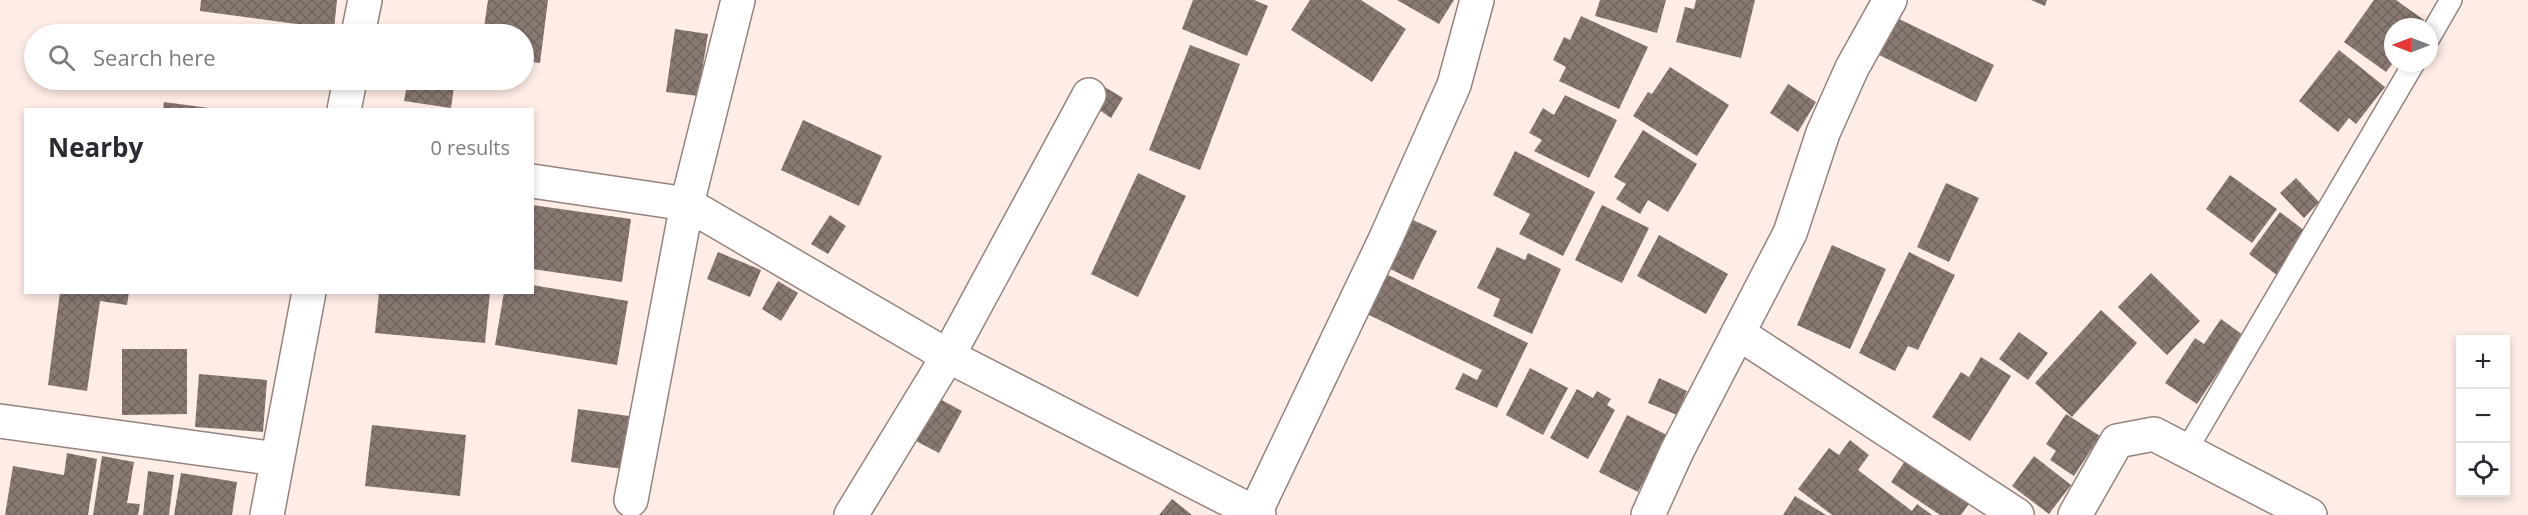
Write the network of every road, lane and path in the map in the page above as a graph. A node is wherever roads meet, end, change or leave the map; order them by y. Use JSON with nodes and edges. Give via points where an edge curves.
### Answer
{"nodes":[{"id":1,"x":365,"y":0,"type":"edge"},
{"id":2,"x":738,"y":0,"type":"edge"},
{"id":3,"x":1477,"y":0,"type":"edge"},
{"id":4,"x":1890,"y":0,"type":"edge"},
{"id":5,"x":2451,"y":0,"type":"edge"},
{"id":6,"x":2438,"y":22,"type":"edge"},
{"id":7,"x":360,"y":24,"type":"edge"},
{"id":8,"x":2409,"y":72,"type":"edge"},
{"id":9,"x":348,"y":90,"type":"edge"},
{"id":10,"x":1089,"y":95,"type":"dead end"},
{"id":11,"x":344,"y":108,"type":"edge"},
{"id":12,"x":534,"y":181,"type":"edge"},
{"id":13,"x":687,"y":204,"type":"junction"},
{"id":14,"x":309,"y":294,"type":"edge"},
{"id":15,"x":1738,"y":333,"type":"junction"},
{"id":16,"x":948,"y":356,"type":"junction"},
{"id":17,"x":0,"y":421,"type":"edge"},
{"id":18,"x":2186,"y":451,"type":"junction"},
{"id":19,"x":277,"y":459,"type":"junction"},
{"id":20,"x":631,"y":500,"type":"dead end"},
{"id":21,"x":1256,"y":514,"type":"edge"},
{"id":22,"x":267,"y":515,"type":"edge"},
{"id":23,"x":851,"y":515,"type":"edge"},
{"id":24,"x":1648,"y":515,"type":"edge"},
{"id":25,"x":2018,"y":515,"type":"edge"},
{"id":26,"x":2075,"y":515,"type":"edge"},
{"id":27,"x":2310,"y":515,"type":"edge"}],
"edges":[{"from":1,"to":7,"type":"street"},
{"from":2,"to":13,"type":"street"},
{"from":3,"to":21,"type":"street","via":[[1454,85]]},
{"from":4,"to":15,"type":"street","via":[[1852,68],[1823,133],[1790,233]]},
{"from":5,"to":6,"type":"lane"},
{"from":8,"to":18,"type":"lane"},
{"from":9,"to":11,"type":"street"},
{"from":10,"to":16,"type":"street"},
{"from":12,"to":13,"type":"street"},
{"from":13,"to":16,"type":"street"},
{"from":13,"to":20,"type":"street"},
{"from":14,"to":19,"type":"street"},
{"from":15,"to":24,"type":"street"},
{"from":15,"to":25,"type":"street"},
{"from":16,"to":21,"type":"street"},
{"from":16,"to":23,"type":"street"},
{"from":17,"to":19,"type":"street"},
{"from":18,"to":26,"type":"street","via":[[2154,434],[2117,441]]},
{"from":18,"to":27,"type":"street"},
{"from":19,"to":22,"type":"street"}]}
